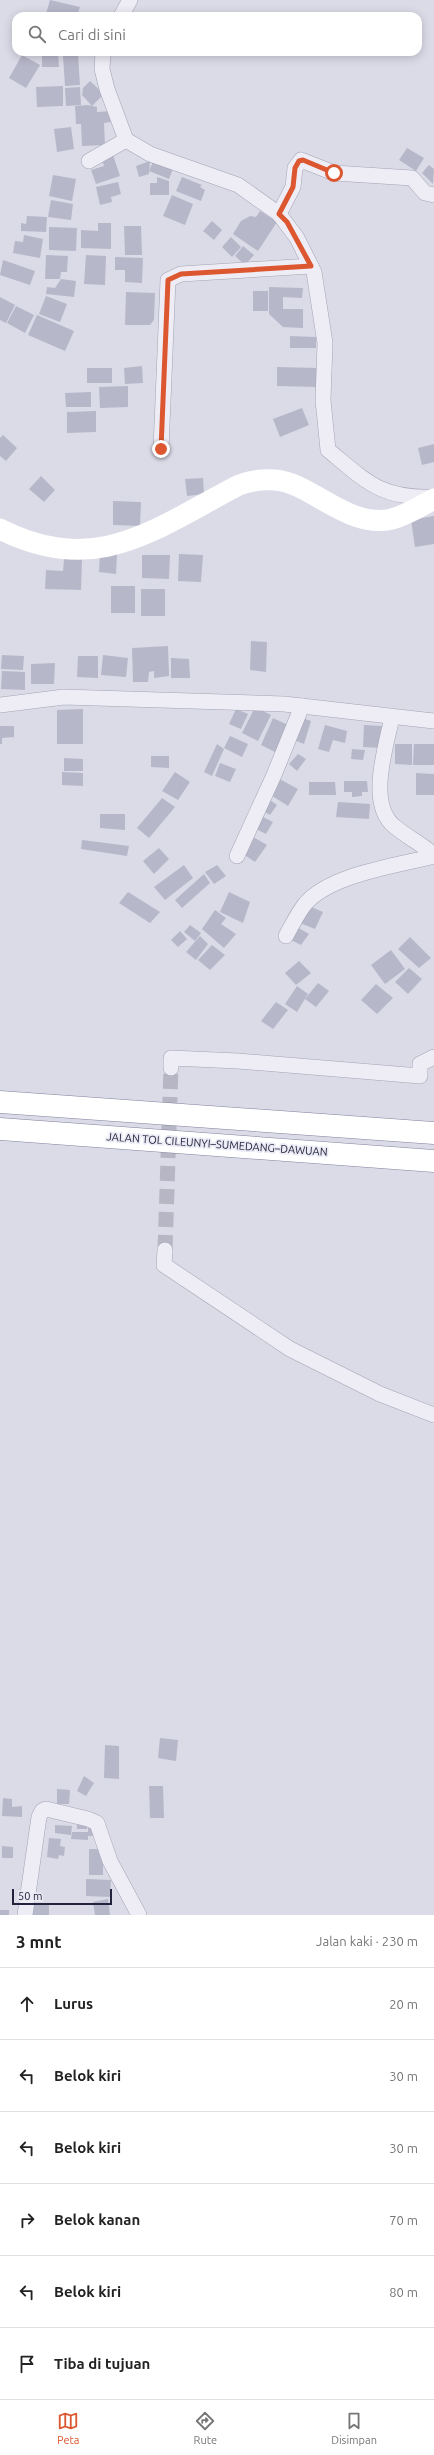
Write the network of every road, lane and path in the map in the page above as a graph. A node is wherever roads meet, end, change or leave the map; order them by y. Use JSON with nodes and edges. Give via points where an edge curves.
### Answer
{"nodes":[{"id":1,"x":130,"y":0,"type":"edge"},
{"id":2,"x":123,"y":12,"type":"edge"},
{"id":3,"x":103,"y":56,"type":"edge"},
{"id":4,"x":126,"y":140,"type":"junction"},
{"id":5,"x":89,"y":161,"type":"dead end"},
{"id":6,"x":434,"y":195,"type":"edge"},
{"id":7,"x":279,"y":214,"type":"junction"},
{"id":8,"x":311,"y":266,"type":"junction"},
{"id":9,"x":161,"y":449,"type":"dead end"},
{"id":10,"x":434,"y":498,"type":"edge"},
{"id":11,"x":0,"y":529,"type":"edge"},
{"id":12,"x":0,"y":704,"type":"edge"},
{"id":13,"x":302,"y":706,"type":"junction"},
{"id":14,"x":392,"y":716,"type":"junction"},
{"id":15,"x":434,"y":721,"type":"edge"},
{"id":16,"x":237,"y":856,"type":"dead end"},
{"id":17,"x":434,"y":856,"type":"edge"},
{"id":18,"x":286,"y":936,"type":"dead end"},
{"id":19,"x":434,"y":1057,"type":"edge"},
{"id":20,"x":171,"y":1068,"type":"tunnel mouth"},
{"id":21,"x":0,"y":1102,"type":"edge"},
{"id":22,"x":0,"y":1129,"type":"edge"},
{"id":23,"x":434,"y":1133,"type":"edge"},
{"id":24,"x":434,"y":1161,"type":"edge"},
{"id":25,"x":165,"y":1250,"type":"tunnel mouth"},
{"id":26,"x":434,"y":1415,"type":"edge"},
{"id":27,"x":24,"y":1915,"type":"edge"},
{"id":28,"x":138,"y":1915,"type":"edge"}],
"edges":[{"from":1,"to":2,"type":"street"},
{"from":3,"to":4,"type":"street","via":[[102,69],[107,89]]},
{"from":4,"to":5,"type":"street"},
{"from":4,"to":7,"type":"street","via":[[150,154],[238,185]]},
{"from":6,"to":7,"type":"street","via":[[425,193],[412,178],[334,173],[301,160],[295,168],[293,187]]},
{"from":7,"to":8,"type":"street","via":[[287,222]]},
{"from":8,"to":9,"type":"street","via":[[181,274],[168,280]]},
{"from":8,"to":10,"type":"street","via":[[325,343],[322,400],[328,450],[379,490],[409,498]]},
{"from":10,"to":11,"type":"main road","via":[[392,519],[379,520],[344,512],[295,486],[276,480],[239,485],[134,540],[91,550],[72,550],[33,543]]},
{"from":12,"to":13,"type":"street","via":[[64,697]]},
{"from":13,"to":14,"type":"street"},
{"from":13,"to":16,"type":"street"},
{"from":14,"to":15,"type":"street"},
{"from":14,"to":17,"type":"street","via":[[380,788],[382,809],[394,826]]},
{"from":17,"to":18,"type":"street","via":[[367,873],[320,890],[306,904]]},
{"from":19,"to":20,"type":"street","via":[[420,1064],[420,1076],[171,1058]]},
{"from":21,"to":23,"type":"highway"},
{"from":22,"to":24,"type":"highway","name":"JALAN TOL CILEUNYI–SUMEDANG–DAWUAN"},
{"from":25,"to":26,"type":"street","via":[[164,1265],[290,1349],[380,1394]]},
{"from":27,"to":28,"type":"street","via":[[39,1817],[46,1809],[97,1823],[110,1860]]}]}
